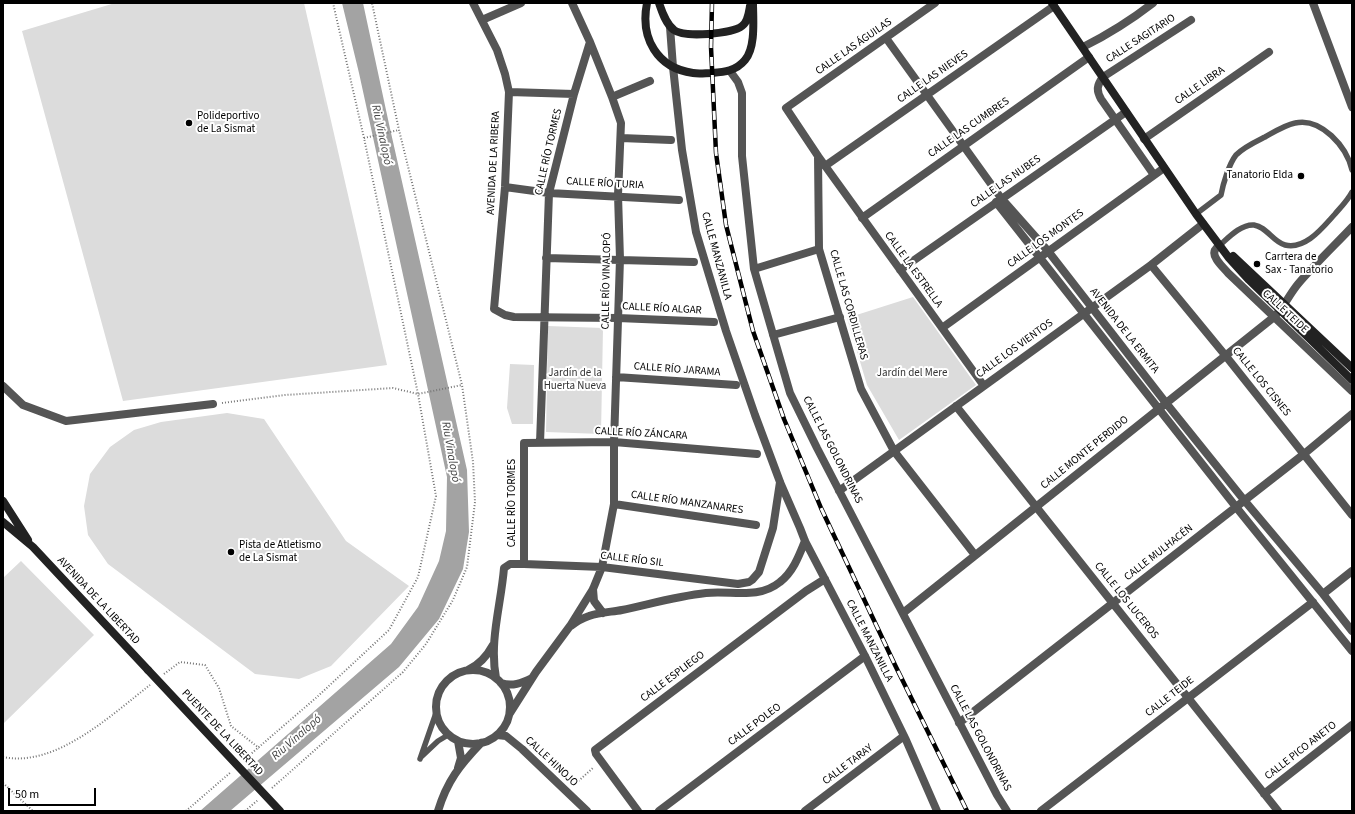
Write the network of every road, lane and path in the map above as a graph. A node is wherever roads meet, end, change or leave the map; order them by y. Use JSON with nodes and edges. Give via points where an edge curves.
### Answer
{"nodes":[{"id":1,"x":333,"y":3,"type":"edge"},
{"id":2,"x":372,"y":3,"type":"edge"},
{"id":3,"x":473,"y":3,"type":"edge"},
{"id":4,"x":521,"y":3,"type":"edge"},
{"id":5,"x":572,"y":3,"type":"edge"},
{"id":6,"x":646,"y":3,"type":"edge"},
{"id":7,"x":659,"y":3,"type":"edge"},
{"id":8,"x":752,"y":3,"type":"edge"},
{"id":9,"x":934,"y":3,"type":"edge"},
{"id":10,"x":1153,"y":3,"type":"edge"},
{"id":11,"x":1313,"y":3,"type":"edge"},
{"id":12,"x":1053,"y":4,"type":"edge"},
{"id":13,"x":482,"y":20,"type":"junction"},
{"id":14,"x":1191,"y":20,"type":"dead end"},
{"id":15,"x":670,"y":27,"type":"junction"},
{"id":16,"x":886,"y":38,"type":"junction"},
{"id":17,"x":590,"y":42,"type":"junction"},
{"id":18,"x":1083,"y":48,"type":"junction"},
{"id":19,"x":1269,"y":52,"type":"dead end"},
{"id":20,"x":1089,"y":57,"type":"junction"},
{"id":21,"x":673,"y":67,"type":"junction"},
{"id":22,"x":730,"y":70,"type":"junction"},
{"id":23,"x":1103,"y":77,"type":"junction"},
{"id":24,"x":650,"y":81,"type":"dead end"},
{"id":25,"x":509,"y":92,"type":"junction"},
{"id":26,"x":574,"y":94,"type":"junction"},
{"id":27,"x":926,"y":94,"type":"junction"},
{"id":28,"x":612,"y":97,"type":"junction"},
{"id":29,"x":1352,"y":107,"type":"edge"},
{"id":30,"x":1126,"y":112,"type":"junction"},
{"id":31,"x":1115,"y":120,"type":"junction"},
{"id":32,"x":399,"y":130,"type":"junction"},
{"id":33,"x":364,"y":138,"type":"junction"},
{"id":34,"x":621,"y":138,"type":"junction"},
{"id":35,"x":1144,"y":139,"type":"junction"},
{"id":36,"x":671,"y":140,"type":"dead end"},
{"id":37,"x":963,"y":145,"type":"junction"},
{"id":38,"x":818,"y":156,"type":"junction"},
{"id":39,"x":825,"y":166,"type":"junction"},
{"id":40,"x":1164,"y":168,"type":"junction"},
{"id":41,"x":1352,"y":170,"type":"edge"},
{"id":42,"x":1154,"y":176,"type":"junction"},
{"id":43,"x":505,"y":187,"type":"junction"},
{"id":44,"x":1352,"y":192,"type":"edge"},
{"id":45,"x":549,"y":193,"type":"junction"},
{"id":46,"x":618,"y":195,"type":"junction"},
{"id":47,"x":679,"y":200,"type":"dead end"},
{"id":48,"x":999,"y":200,"type":"junction"},
{"id":49,"x":1196,"y":214,"type":"junction"},
{"id":50,"x":862,"y":218,"type":"junction"},
{"id":51,"x":1203,"y":224,"type":"junction"},
{"id":52,"x":1352,"y":227,"type":"edge"},
{"id":53,"x":1220,"y":245,"type":"junction"},
{"id":54,"x":820,"y":249,"type":"junction"},
{"id":55,"x":1048,"y":251,"type":"junction"},
{"id":56,"x":1040,"y":257,"type":"junction"},
{"id":57,"x":546,"y":258,"type":"junction"},
{"id":58,"x":620,"y":259,"type":"junction"},
{"id":59,"x":694,"y":262,"type":"dead end"},
{"id":60,"x":1151,"y":265,"type":"junction"},
{"id":61,"x":754,"y":268,"type":"junction"},
{"id":62,"x":900,"y":270,"type":"junction"},
{"id":63,"x":1092,"y":307,"type":"junction"},
{"id":64,"x":1279,"y":310,"type":"junction"},
{"id":65,"x":1084,"y":313,"type":"junction"},
{"id":66,"x":514,"y":317,"type":"joint"},
{"id":67,"x":840,"y":317,"type":"junction"},
{"id":68,"x":545,"y":318,"type":"junction"},
{"id":69,"x":618,"y":318,"type":"junction"},
{"id":70,"x":714,"y":322,"type":"dead end"},
{"id":71,"x":942,"y":328,"type":"junction"},
{"id":72,"x":773,"y":335,"type":"junction"},
{"id":73,"x":1225,"y":355,"type":"junction"},
{"id":74,"x":1352,"y":368,"type":"edge"},
{"id":75,"x":616,"y":377,"type":"junction"},
{"id":76,"x":1352,"y":380,"type":"edge"},
{"id":77,"x":462,"y":385,"type":"junction"},
{"id":78,"x":736,"y":385,"type":"dead end"},
{"id":79,"x":3,"y":386,"type":"edge"},
{"id":80,"x":984,"y":386,"type":"junction"},
{"id":81,"x":1352,"y":391,"type":"edge"},
{"id":82,"x":418,"y":394,"type":"junction"},
{"id":83,"x":1166,"y":403,"type":"junction"},
{"id":84,"x":213,"y":404,"type":"joint"},
{"id":85,"x":956,"y":406,"type":"junction"},
{"id":86,"x":1159,"y":408,"type":"junction"},
{"id":87,"x":1352,"y":414,"type":"edge"},
{"id":88,"x":614,"y":442,"type":"junction"},
{"id":89,"x":524,"y":443,"type":"joint"},
{"id":90,"x":540,"y":443,"type":"junction"},
{"id":91,"x":894,"y":451,"type":"junction"},
{"id":92,"x":757,"y":454,"type":"dead end"},
{"id":93,"x":1304,"y":454,"type":"junction"},
{"id":94,"x":780,"y":482,"type":"junction"},
{"id":95,"x":839,"y":491,"type":"junction"},
{"id":96,"x":1244,"y":500,"type":"junction"},
{"id":97,"x":3,"y":501,"type":"edge"},
{"id":98,"x":614,"y":504,"type":"junction"},
{"id":99,"x":1036,"y":506,"type":"junction"},
{"id":100,"x":1236,"y":507,"type":"junction"},
{"id":101,"x":1352,"y":515,"type":"edge"},
{"id":102,"x":3,"y":522,"type":"edge"},
{"id":103,"x":756,"y":525,"type":"dead end"},
{"id":104,"x":805,"y":541,"type":"junction"},
{"id":105,"x":33,"y":547,"type":"junction"},
{"id":106,"x":975,"y":555,"type":"junction"},
{"id":107,"x":524,"y":564,"type":"junction"},
{"id":108,"x":602,"y":567,"type":"junction"},
{"id":109,"x":1352,"y":571,"type":"edge"},
{"id":110,"x":824,"y":579,"type":"junction"},
{"id":111,"x":738,"y":584,"type":"joint"},
{"id":112,"x":593,"y":589,"type":"junction"},
{"id":113,"x":1323,"y":594,"type":"junction"},
{"id":114,"x":1313,"y":602,"type":"junction"},
{"id":115,"x":1113,"y":603,"type":"junction"},
{"id":116,"x":603,"y":613,"type":"junction"},
{"id":117,"x":903,"y":613,"type":"junction"},
{"id":118,"x":570,"y":626,"type":"junction"},
{"id":119,"x":1352,"y":631,"type":"edge"},
{"id":120,"x":494,"y":644,"type":"junction"},
{"id":121,"x":1352,"y":651,"type":"edge"},
{"id":122,"x":865,"y":656,"type":"junction"},
{"id":123,"x":148,"y":670,"type":"joint"},
{"id":124,"x":468,"y":670,"type":"junction"},
{"id":125,"x":163,"y":675,"type":"dead end"},
{"id":126,"x":533,"y":678,"type":"junction"},
{"id":127,"x":499,"y":680,"type":"junction"},
{"id":128,"x":152,"y":684,"type":"dead end"},
{"id":129,"x":1188,"y":697,"type":"junction"},
{"id":130,"x":436,"y":713,"type":"junction"},
{"id":131,"x":510,"y":713,"type":"junction"},
{"id":132,"x":959,"y":722,"type":"junction"},
{"id":133,"x":1352,"y":725,"type":"edge"},
{"id":134,"x":448,"y":735,"type":"junction"},
{"id":135,"x":497,"y":735,"type":"junction"},
{"id":136,"x":904,"y":736,"type":"junction"},
{"id":137,"x":458,"y":741,"type":"junction"},
{"id":138,"x":481,"y":743,"type":"junction"},
{"id":139,"x":258,"y":748,"type":"junction"},
{"id":140,"x":3,"y":757,"type":"edge"},
{"id":141,"x":601,"y":761,"type":"junction"},
{"id":142,"x":241,"y":764,"type":"dead end"},
{"id":143,"x":458,"y":768,"type":"junction"},
{"id":144,"x":235,"y":769,"type":"dead end"},
{"id":145,"x":3,"y":783,"type":"edge"},
{"id":146,"x":271,"y":788,"type":"dead end"},
{"id":147,"x":567,"y":792,"type":"junction"},
{"id":148,"x":1264,"y":794,"type":"junction"},
{"id":149,"x":260,"y":798,"type":"dead end"},
{"id":150,"x":33,"y":811,"type":"edge"},
{"id":151,"x":186,"y":811,"type":"edge"},
{"id":152,"x":245,"y":811,"type":"edge"},
{"id":153,"x":280,"y":811,"type":"edge"},
{"id":154,"x":438,"y":811,"type":"edge"},
{"id":155,"x":587,"y":811,"type":"edge"},
{"id":156,"x":638,"y":811,"type":"edge"},
{"id":157,"x":659,"y":811,"type":"edge"},
{"id":158,"x":805,"y":811,"type":"edge"},
{"id":159,"x":938,"y":811,"type":"edge"},
{"id":160,"x":1007,"y":811,"type":"edge"},
{"id":161,"x":1041,"y":811,"type":"edge"},
{"id":162,"x":1278,"y":811,"type":"edge"}],
"edges":[{"from":1,"to":33,"type":"path"},
{"from":2,"to":32,"type":"path"},
{"from":3,"to":13,"type":"street","name":"AVENIDA DE LA RIBERA"},
{"from":4,"to":13,"type":"street"},
{"from":5,"to":17,"type":"street","name":"CALLE RÍO VINALOPÓ"},
{"from":6,"to":21,"type":"street","via":[[646,32],[651,44],[657,54]]},
{"from":7,"to":15,"type":"street"},
{"from":8,"to":15,"type":"street","via":[[746,22],[736,29],[693,35],[680,33]]},
{"from":8,"to":22,"type":"street","via":[[753,35],[749,53],[745,60]]},
{"from":9,"to":16,"type":"street","name":"CALLE LAS ÁGUILAS"},
{"from":10,"to":18,"type":"street"},
{"from":11,"to":29,"type":"street"},
{"from":12,"to":18,"type":"street"},
{"from":12,"to":27,"type":"street","name":"CALLE LAS NIEVES"},
{"from":13,"to":25,"type":"street","name":"AVENIDA DE LA RIBERA","via":[[497,50]]},
{"from":14,"to":23,"type":"street","name":"CALLE SAGITARIO"},
{"from":15,"to":21,"type":"street","name":"CALLE MANZANILLA"},
{"from":16,"to":27,"type":"street","name":"AVENIDA DE LA ERMITA"},
{"from":16,"to":38,"type":"street","name":"CALLE LAS ÁGUILAS","via":[[786,108]]},
{"from":17,"to":26,"type":"street","name":"CALLE RÍO TORMES"},
{"from":17,"to":28,"type":"street","name":"CALLE RÍO VINALOPÓ"},
{"from":18,"to":20,"type":"street"},
{"from":19,"to":35,"type":"street","name":"CALLE LIBRA"},
{"from":20,"to":23,"type":"street"},
{"from":20,"to":37,"type":"street","name":"CALLE LAS CUMBRES"},
{"from":21,"to":22,"type":"street","via":[[693,73]]},
{"from":21,"to":94,"type":"street","name":"CALLE MANZANILLA","via":[[682,150],[696,232],[726,331]]},
{"from":22,"to":61,"type":"street","name":"CALLE LAS GOLONDRINAS","via":[[742,93],[742,156]]},
{"from":23,"to":30,"type":"street"},
{"from":23,"to":31,"type":"street","via":[[1097,88],[1098,94]]},
{"from":24,"to":28,"type":"street"},
{"from":25,"to":26,"type":"street"},
{"from":25,"to":43,"type":"street","name":"AVENIDA DE LA RIBERA"},
{"from":26,"to":45,"type":"street","name":"CALLE RÍO TORMES"},
{"from":27,"to":37,"type":"street","name":"AVENIDA DE LA ERMITA"},
{"from":27,"to":39,"type":"street","name":"CALLE LAS NIEVES"},
{"from":28,"to":34,"type":"street","name":"CALLE RÍO VINALOPÓ","via":[[621,123]]},
{"from":30,"to":31,"type":"street","name":"CALLE LAS NUBES"},
{"from":30,"to":35,"type":"street"},
{"from":31,"to":42,"type":"street"},
{"from":31,"to":48,"type":"street","name":"CALLE LAS NUBES"},
{"from":32,"to":33,"type":"path"},
{"from":32,"to":77,"type":"path"},
{"from":33,"to":82,"type":"path"},
{"from":34,"to":36,"type":"street"},
{"from":34,"to":46,"type":"street","name":"CALLE RÍO VINALOPÓ"},
{"from":35,"to":40,"type":"street"},
{"from":37,"to":48,"type":"street","name":"AVENIDA DE LA ERMITA"},
{"from":37,"to":50,"type":"street","name":"CALLE LAS CUMBRES"},
{"from":38,"to":39,"type":"street"},
{"from":38,"to":54,"type":"street","name":"CALLE LAS CORDILLERAS"},
{"from":39,"to":50,"type":"street","name":"CALLE LA ESTRELLA"},
{"from":40,"to":42,"type":"street","name":"CALLE LOS MONTES"},
{"from":40,"to":49,"type":"street"},
{"from":41,"to":49,"type":"lane","via":[[1348,158],[1330,134],[1321,127],[1296,122],[1248,146],[1236,156],[1224,181],[1221,195]]},
{"from":42,"to":55,"type":"street","name":"CALLE LOS MONTES"},
{"from":43,"to":45,"type":"street","name":"CALLE RÍO TURIA"},
{"from":43,"to":66,"type":"street","name":"AVENIDA DE LA RIBERA","via":[[494,309]]},
{"from":44,"to":53,"type":"lane","via":[[1320,230],[1296,246],[1284,244],[1262,227],[1253,225],[1245,227]]},
{"from":45,"to":46,"type":"street","name":"CALLE RÍO TURIA"},
{"from":45,"to":57,"type":"street","name":"CALLE RÍO TORMES"},
{"from":46,"to":47,"type":"street","name":"CALLE RÍO TURIA"},
{"from":46,"to":58,"type":"street","name":"CALLE RÍO VINALOPÓ"},
{"from":48,"to":55,"type":"street","name":"AVENIDA DE LA ERMITA"},
{"from":48,"to":56,"type":"street","name":"AVENIDA DE LA ERMITA"},
{"from":48,"to":62,"type":"street","name":"CALLE LAS NUBES"},
{"from":49,"to":51,"type":"street"},
{"from":50,"to":62,"type":"street","name":"CALLE LA ESTRELLA"},
{"from":51,"to":53,"type":"street"},
{"from":51,"to":60,"type":"street","name":"CALLE LOS VIENTOS"},
{"from":52,"to":64,"type":"street","name":"CALLE MONTE PERDIDO","via":[[1302,280]]},
{"from":53,"to":64,"type":"street","via":[[1237,267]]},
{"from":54,"to":61,"type":"street"},
{"from":54,"to":67,"type":"street","name":"CALLE LAS CORDILLERAS"},
{"from":55,"to":56,"type":"street","name":"CALLE LOS MONTES"},
{"from":55,"to":63,"type":"street","name":"AVENIDA DE LA ERMITA"},
{"from":56,"to":65,"type":"street","name":"AVENIDA DE LA ERMITA"},
{"from":56,"to":71,"type":"street","name":"CALLE LOS MONTES"},
{"from":57,"to":58,"type":"street"},
{"from":57,"to":68,"type":"street","name":"CALLE RÍO TORMES"},
{"from":58,"to":59,"type":"street"},
{"from":58,"to":69,"type":"street","name":"CALLE RÍO VINALOPÓ"},
{"from":60,"to":63,"type":"street","name":"CALLE LOS VIENTOS"},
{"from":60,"to":73,"type":"street","name":"CALLE LOS CISNES"},
{"from":61,"to":72,"type":"street","name":"CALLE LAS GOLONDRINAS"},
{"from":62,"to":71,"type":"street","name":"CALLE LA ESTRELLA"},
{"from":63,"to":65,"type":"street","name":"CALLE LOS VIENTOS"},
{"from":63,"to":83,"type":"street","name":"AVENIDA DE LA ERMITA"},
{"from":64,"to":73,"type":"street","name":"CALLE MONTE PERDIDO"},
{"from":64,"to":74,"type":"street"},
{"from":64,"to":76,"type":"street"},
{"from":64,"to":81,"type":"street","name":"CALLE TEIDE"},
{"from":65,"to":80,"type":"street","name":"CALLE LOS VIENTOS"},
{"from":65,"to":86,"type":"street","name":"AVENIDA DE LA ERMITA"},
{"from":66,"to":68,"type":"street","name":"CALLE RÍO ALGAR"},
{"from":67,"to":72,"type":"street"},
{"from":67,"to":91,"type":"street","name":"CALLE LAS CORDILLERAS","via":[[861,389]]},
{"from":68,"to":69,"type":"street","name":"CALLE RÍO ALGAR"},
{"from":68,"to":90,"type":"street","name":"CALLE RÍO TORMES"},
{"from":69,"to":70,"type":"street","name":"CALLE RÍO ALGAR"},
{"from":69,"to":75,"type":"street","name":"CALLE RÍO VINALOPÓ"},
{"from":71,"to":80,"type":"street","name":"CALLE LA ESTRELLA"},
{"from":72,"to":95,"type":"street","name":"CALLE LAS GOLONDRINAS","via":[[790,393]]},
{"from":73,"to":83,"type":"street","name":"CALLE MONTE PERDIDO"},
{"from":73,"to":93,"type":"street","name":"CALLE LOS CISNES"},
{"from":75,"to":78,"type":"street","name":"CALLE RÍO JARAMA"},
{"from":75,"to":88,"type":"street","name":"CALLE RÍO VINALOPÓ"},
{"from":77,"to":82,"type":"path"},
{"from":77,"to":146,"type":"path","via":[[473,462],[475,502],[467,567],[453,600],[426,644],[403,672]]},
{"from":79,"to":84,"type":"street","via":[[23,405],[66,421]]},
{"from":80,"to":85,"type":"street","name":"CALLE LOS VIENTOS"},
{"from":82,"to":84,"type":"path","via":[[393,388]]},
{"from":82,"to":139,"type":"path","via":[[436,496],[418,578],[389,630]]},
{"from":83,"to":86,"type":"street","name":"CALLE MONTE PERDIDO"},
{"from":83,"to":96,"type":"street","name":"AVENIDA DE LA ERMITA"},
{"from":85,"to":91,"type":"street","name":"CALLE LOS VIENTOS"},
{"from":85,"to":99,"type":"street","name":"CALLE LOS LUCEROS"},
{"from":86,"to":99,"type":"street","name":"CALLE MONTE PERDIDO"},
{"from":86,"to":100,"type":"street","name":"AVENIDA DE LA ERMITA"},
{"from":87,"to":93,"type":"street","name":"CALLE MULHACÉN"},
{"from":88,"to":90,"type":"street","name":"CALLE RÍO ZÁNCARA"},
{"from":88,"to":92,"type":"street","name":"CALLE RÍO ZÁNCARA"},
{"from":88,"to":98,"type":"street","name":"CALLE RÍO VINALOPÓ"},
{"from":89,"to":90,"type":"street","name":"CALLE RÍO ZÁNCARA"},
{"from":89,"to":107,"type":"street","name":"CALLE RÍO TORMES"},
{"from":91,"to":95,"type":"street","name":"CALLE LOS VIENTOS"},
{"from":91,"to":106,"type":"street","name":"CALLE LAS CORDILLERAS"},
{"from":93,"to":96,"type":"street","name":"CALLE MULHACÉN"},
{"from":93,"to":101,"type":"street","name":"CALLE LOS CISNES"},
{"from":94,"to":104,"type":"street","name":"CALLE MANZANILLA"},
{"from":94,"to":111,"type":"street","name":"CALLE MANZANILLA","via":[[773,528],[759,572],[749,582]]},
{"from":95,"to":117,"type":"street","name":"CALLE LAS GOLONDRINAS"},
{"from":96,"to":100,"type":"street","name":"CALLE MULHACÉN"},
{"from":96,"to":113,"type":"street","name":"AVENIDA DE LA ERMITA"},
{"from":97,"to":105,"type":"street","name":"AVENIDA DE LA LIBERTAD"},
{"from":98,"to":103,"type":"street","name":"CALLE RÍO MANZANARES"},
{"from":98,"to":108,"type":"street","name":"CALLE RÍO VINALOPÓ"},
{"from":99,"to":106,"type":"street","name":"CALLE MONTE PERDIDO"},
{"from":99,"to":115,"type":"street","name":"CALLE LOS LUCEROS"},
{"from":100,"to":114,"type":"street","name":"AVENIDA DE LA ERMITA"},
{"from":100,"to":115,"type":"street","name":"CALLE MULHACÉN"},
{"from":102,"to":105,"type":"street","name":"AVENIDA DE LA LIBERTAD"},
{"from":104,"to":110,"type":"street","name":"CALLE MANZANILLA"},
{"from":104,"to":116,"type":"street","via":[[789,573],[780,583],[768,590],[747,594],[706,593]]},
{"from":105,"to":123,"type":"street","name":"AVENIDA DE LA LIBERTAD"},
{"from":106,"to":117,"type":"street","name":"CALLE MONTE PERDIDO"},
{"from":107,"to":108,"type":"street","name":"CALLE RÍO SIL"},
{"from":107,"to":120,"type":"street","name":"CALLE RÍO SIL","via":[[510,564],[504,568]]},
{"from":108,"to":111,"type":"street","name":"CALLE RÍO SIL"},
{"from":108,"to":112,"type":"street","name":"CALLE RÍO VINALOPÓ"},
{"from":109,"to":113,"type":"street"},
{"from":110,"to":122,"type":"street","name":"CALLE MANZANILLA"},
{"from":110,"to":141,"type":"street","name":"CALLE ESPLIEGO","via":[[598,747],[595,750]]},
{"from":112,"to":116,"type":"street","via":[[594,600]]},
{"from":112,"to":118,"type":"street","name":"CALLE RÍO VINALOPÓ"},
{"from":113,"to":119,"type":"street","name":"AVENIDA DE LA ERMITA"},
{"from":114,"to":121,"type":"street","name":"AVENIDA DE LA ERMITA"},
{"from":114,"to":129,"type":"street","name":"CALLE TEIDE"},
{"from":115,"to":129,"type":"street","name":"CALLE LOS LUCEROS"},
{"from":115,"to":132,"type":"street","name":"CALLE MULHACÉN"},
{"from":116,"to":118,"type":"street","via":[[589,616]]},
{"from":117,"to":132,"type":"street","name":"CALLE LAS GOLONDRINAS"},
{"from":118,"to":126,"type":"street","name":"CALLE RÍO VINALOPÓ"},
{"from":120,"to":124,"type":"street","via":[[482,661]]},
{"from":120,"to":127,"type":"street"},
{"from":122,"to":136,"type":"street","name":"CALLE MANZANILLA"},
{"from":122,"to":157,"type":"street","name":"CALLE POLEO"},
{"from":123,"to":153,"type":"street","name":"PUENTE DE LA LIBERTAD","bridge":true},
{"from":124,"to":127,"type":"street","via":[[488,673]]},
{"from":124,"to":130,"type":"street","via":[[447,680],[436,701]]},
{"from":125,"to":139,"type":"path","via":[[180,662],[204,665],[219,688],[231,726]]},
{"from":126,"to":127,"type":"street","via":[[518,684],[506,685]]},
{"from":126,"to":131,"type":"street","name":"CALLE RÍO VINALOPÓ"},
{"from":127,"to":131,"type":"street","via":[[507,692]]},
{"from":128,"to":140,"type":"path","via":[[81,738],[47,754],[14,759]]},
{"from":129,"to":148,"type":"street","name":"CALLE LOS LUCEROS"},
{"from":129,"to":161,"type":"street","name":"CALLE TEIDE"},
{"from":130,"to":134,"type":"street","via":[[438,722]]},
{"from":130,"to":134,"type":"lane","via":[[420,759]]},
{"from":131,"to":135,"type":"street","via":[[503,729]]},
{"from":132,"to":160,"type":"street","name":"CALLE LAS GOLONDRINAS","via":[[996,795]]},
{"from":133,"to":148,"type":"street","name":"CALLE PICO ANETO"},
{"from":134,"to":137,"type":"street"},
{"from":135,"to":138,"type":"street"},
{"from":135,"to":147,"type":"street","name":"CALLE HINOJO","via":[[506,736],[522,749]]},
{"from":136,"to":158,"type":"street","name":"CALLE TARAY"},
{"from":136,"to":159,"type":"street","name":"CALLE MANZANILLA"},
{"from":137,"to":138,"type":"street"},
{"from":137,"to":143,"type":"street","via":[[461,758]]},
{"from":138,"to":143,"type":"street"},
{"from":139,"to":142,"type":"path"},
{"from":141,"to":147,"type":"path"},
{"from":141,"to":156,"type":"street"},
{"from":143,"to":154,"type":"street","via":[[444,793]]},
{"from":144,"to":151,"type":"path"},
{"from":145,"to":150,"type":"path"},
{"from":147,"to":155,"type":"street","name":"CALLE HINOJO"},
{"from":148,"to":162,"type":"street","name":"CALLE LOS LUCEROS"},
{"from":149,"to":152,"type":"path"}]}
